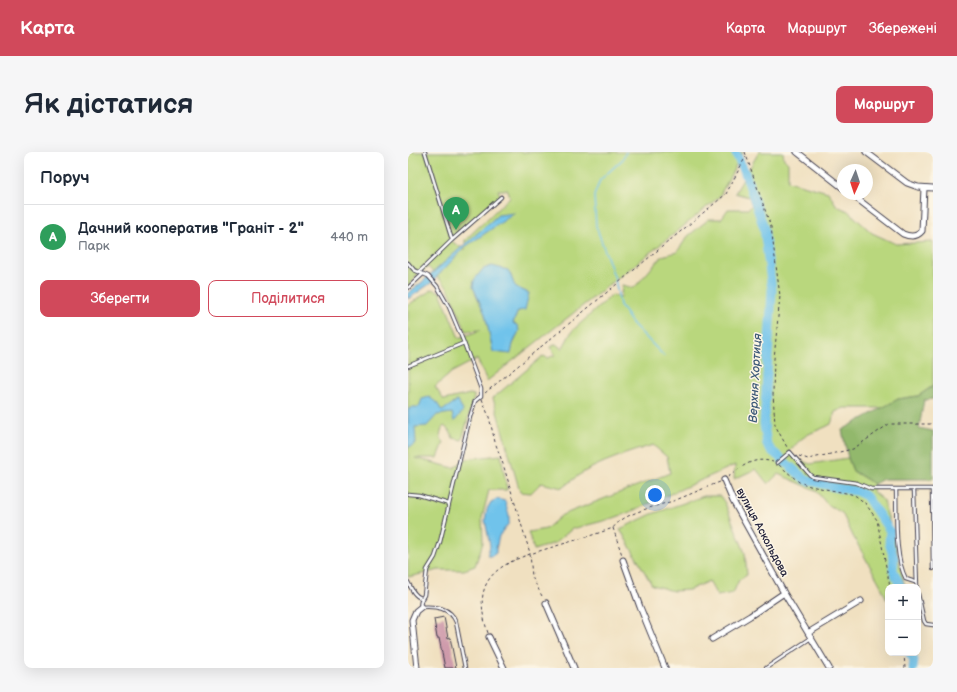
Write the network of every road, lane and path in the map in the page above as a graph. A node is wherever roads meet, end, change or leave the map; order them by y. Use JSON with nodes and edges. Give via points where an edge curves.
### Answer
{"nodes":[{"id":1,"x":425,"y":152,"type":"edge"},
{"id":2,"x":745,"y":152,"type":"edge"},
{"id":3,"x":797,"y":152,"type":"edge"},
{"id":4,"x":866,"y":152,"type":"edge"},
{"id":5,"x":746,"y":156,"type":"junction"},
{"id":6,"x":837,"y":183,"type":"edge"},
{"id":7,"x":924,"y":188,"type":"junction"},
{"id":8,"x":933,"y":188,"type":"edge"},
{"id":9,"x":501,"y":197,"type":"dead end"},
{"id":10,"x":859,"y":200,"type":"edge"},
{"id":11,"x":452,"y":240,"type":"junction"},
{"id":12,"x":408,"y":263,"type":"edge"},
{"id":13,"x":409,"y":266,"type":"edge"},
{"id":14,"x":419,"y":272,"type":"junction"},
{"id":15,"x":423,"y":274,"type":"junction"},
{"id":16,"x":408,"y":288,"type":"edge"},
{"id":17,"x":464,"y":343,"type":"junction"},
{"id":18,"x":408,"y":366,"type":"edge"},
{"id":19,"x":481,"y":396,"type":"junction"},
{"id":20,"x":933,"y":424,"type":"edge"},
{"id":21,"x":790,"y":452,"type":"junction"},
{"id":22,"x":777,"y":463,"type":"junction"},
{"id":23,"x":724,"y":480,"type":"junction"},
{"id":24,"x":896,"y":489,"type":"junction"},
{"id":25,"x":914,"y":489,"type":"junction"},
{"id":26,"x":933,"y":489,"type":"edge"},
{"id":27,"x":408,"y":494,"type":"edge"},
{"id":28,"x":449,"y":504,"type":"junction"},
{"id":29,"x":613,"y":528,"type":"junction"},
{"id":30,"x":530,"y":554,"type":"junction"},
{"id":31,"x":623,"y":560,"type":"joint"},
{"id":32,"x":933,"y":569,"type":"edge"},
{"id":33,"x":408,"y":582,"type":"edge"},
{"id":34,"x":915,"y":582,"type":"joint"},
{"id":35,"x":889,"y":584,"type":"edge"},
{"id":36,"x":784,"y":593,"type":"junction"},
{"id":37,"x":421,"y":598,"type":"junction"},
{"id":38,"x":861,"y":601,"type":"dead end"},
{"id":39,"x":546,"y":603,"type":"joint"},
{"id":40,"x":421,"y":606,"type":"junction"},
{"id":41,"x":921,"y":606,"type":"edge"},
{"id":42,"x":410,"y":625,"type":"edge"},
{"id":43,"x":933,"y":625,"type":"edge"},
{"id":44,"x":810,"y":635,"type":"junction"},
{"id":45,"x":489,"y":637,"type":"joint"},
{"id":46,"x":712,"y":638,"type":"dead end"},
{"id":47,"x":904,"y":656,"type":"edge"},
{"id":48,"x":417,"y":668,"type":"edge"},
{"id":49,"x":466,"y":668,"type":"edge"},
{"id":50,"x":504,"y":668,"type":"edge"},
{"id":51,"x":574,"y":668,"type":"edge"},
{"id":52,"x":665,"y":668,"type":"edge"},
{"id":53,"x":766,"y":668,"type":"edge"},
{"id":54,"x":829,"y":668,"type":"edge"},
{"id":55,"x":905,"y":668,"type":"edge"}],
"edges":[{"from":1,"to":11,"type":"lane"},
{"from":2,"to":5,"type":"path"},
{"from":3,"to":6,"type":"street"},
{"from":4,"to":7,"type":"street","via":[[907,183]]},
{"from":5,"to":19,"type":"path","via":[[726,194]]},
{"from":5,"to":21,"type":"path","via":[[771,227],[780,296],[774,359],[775,425]]},
{"from":7,"to":8,"type":"street"},
{"from":7,"to":10,"type":"street","via":[[922,230],[912,236],[903,234]]},
{"from":9,"to":11,"type":"lane"},
{"from":11,"to":14,"type":"lane"},
{"from":12,"to":13,"type":"lane"},
{"from":13,"to":14,"type":"lane"},
{"from":14,"to":15,"type":"lane"},
{"from":15,"to":16,"type":"lane"},
{"from":15,"to":17,"type":"lane","via":[[438,286]]},
{"from":17,"to":18,"type":"lane"},
{"from":17,"to":19,"type":"lane","via":[[479,383]]},
{"from":19,"to":28,"type":"lane","via":[[473,408]]},
{"from":19,"to":30,"type":"path"},
{"from":20,"to":21,"type":"path","via":[[890,424],[853,449],[808,459]]},
{"from":21,"to":22,"type":"lane"},
{"from":21,"to":24,"type":"lane","via":[[813,477],[857,483],[871,488]]},
{"from":22,"to":23,"type":"path","via":[[754,460]]},
{"from":22,"to":35,"type":"path","via":[[799,482],[851,494],[865,503],[878,520]]},
{"from":23,"to":29,"type":"path","via":[[641,511],[619,522]]},
{"from":23,"to":36,"type":"street","name":"вулиця Аскольдова"},
{"from":24,"to":25,"type":"lane"},
{"from":24,"to":34,"type":"lane","via":[[901,562],[906,579]]},
{"from":25,"to":26,"type":"lane"},
{"from":25,"to":34,"type":"lane"},
{"from":26,"to":32,"type":"lane"},
{"from":27,"to":28,"type":"lane"},
{"from":28,"to":37,"type":"lane","via":[[435,557],[427,570],[424,595]]},
{"from":29,"to":30,"type":"path"},
{"from":29,"to":31,"type":"path"},
{"from":30,"to":39,"type":"path","via":[[532,577]]},
{"from":30,"to":45,"type":"path","via":[[507,563],[485,586],[482,612]]},
{"from":31,"to":52,"type":"street"},
{"from":33,"to":37,"type":"lane","via":[[413,593]]},
{"from":36,"to":44,"type":"street","name":"вулиця Аскольдова"},
{"from":36,"to":46,"type":"street","name":"вулиця Аскольдова"},
{"from":37,"to":40,"type":"lane"},
{"from":38,"to":44,"type":"street"},
{"from":39,"to":51,"type":"street"},
{"from":40,"to":42,"type":"street"},
{"from":40,"to":49,"type":"lane","via":[[440,608],[453,615]]},
{"from":41,"to":43,"type":"lane","via":[[925,623]]},
{"from":42,"to":48,"type":"street"},
{"from":44,"to":53,"type":"lane"},
{"from":44,"to":54,"type":"street","name":"вулиця Аскольдова"},
{"from":45,"to":50,"type":"street"},
{"from":47,"to":55,"type":"path"}]}
